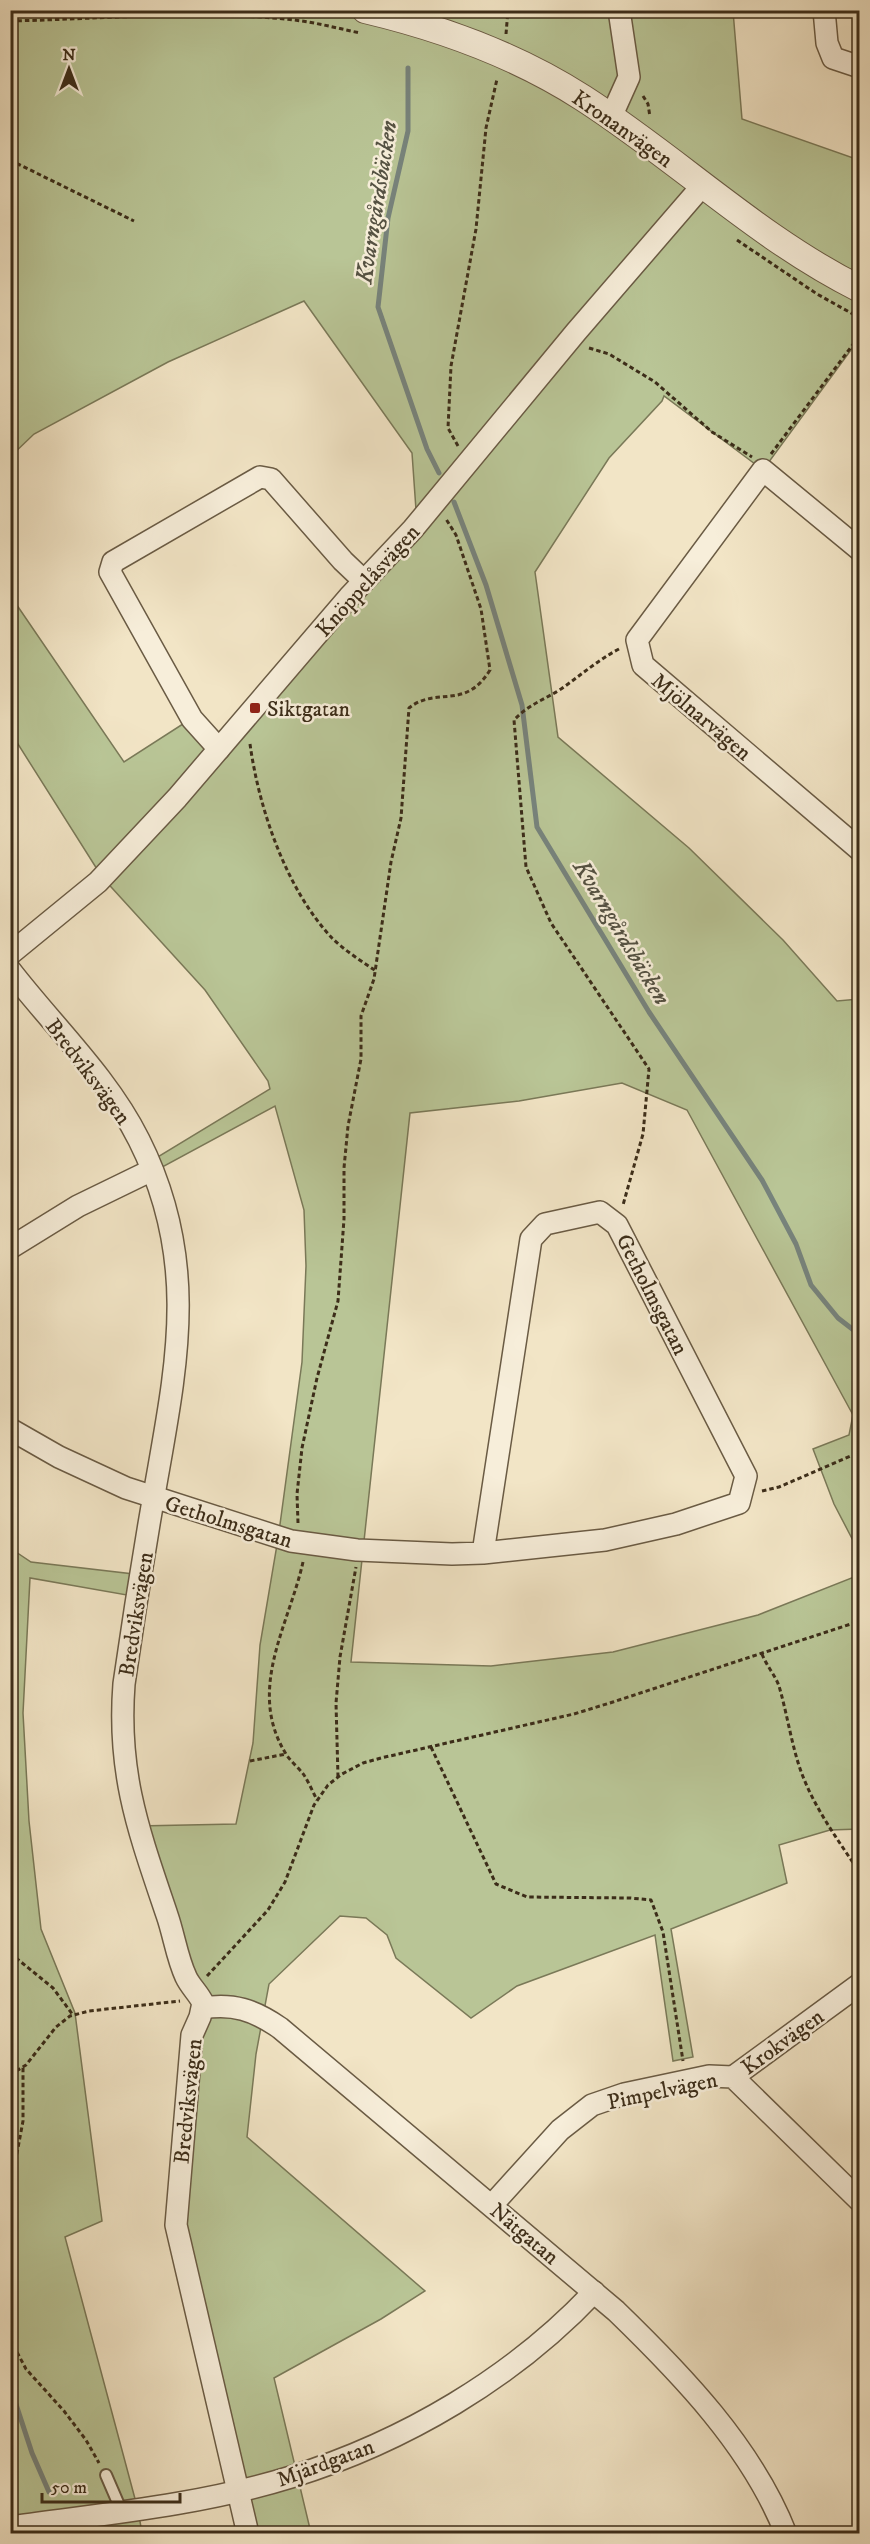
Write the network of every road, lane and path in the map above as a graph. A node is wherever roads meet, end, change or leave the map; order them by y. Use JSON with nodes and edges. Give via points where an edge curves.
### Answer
{"nodes":[{"id":1,"x":508,"y":10,"type":"edge"},
{"id":2,"x":619,"y":10,"type":"edge"},
{"id":3,"x":824,"y":10,"type":"edge"},
{"id":4,"x":10,"y":21,"type":"edge"},
{"id":5,"x":367,"y":23,"type":"edge"},
{"id":6,"x":506,"y":39,"type":"dead end"},
{"id":7,"x":860,"y":68,"type":"edge"},
{"id":8,"x":505,"y":82,"type":"dead end"},
{"id":9,"x":611,"y":117,"type":"junction"},
{"id":10,"x":10,"y":160,"type":"edge"},
{"id":11,"x":702,"y":186,"type":"junction"},
{"id":12,"x":134,"y":221,"type":"dead end"},
{"id":13,"x":735,"y":237,"type":"dead end"},
{"id":14,"x":860,"y":289,"type":"edge"},
{"id":15,"x":860,"y":318,"type":"edge"},
{"id":16,"x":860,"y":334,"type":"edge"},
{"id":17,"x":581,"y":347,"type":"dead end"},
{"id":18,"x":468,"y":463,"type":"junction"},
{"id":19,"x":764,"y":463,"type":"junction"},
{"id":20,"x":436,"y":501,"type":"junction"},
{"id":21,"x":860,"y":550,"type":"edge"},
{"id":22,"x":364,"y":581,"type":"junction"},
{"id":23,"x":637,"y":640,"type":"junction"},
{"id":24,"x":248,"y":734,"type":"dead end"},
{"id":25,"x":219,"y":749,"type":"junction"},
{"id":26,"x":860,"y":850,"type":"edge"},
{"id":27,"x":10,"y":954,"type":"edge"},
{"id":28,"x":10,"y":970,"type":"edge"},
{"id":29,"x":376,"y":971,"type":"junction"},
{"id":30,"x":153,"y":1170,"type":"junction"},
{"id":31,"x":617,"y":1225,"type":"junction"},
{"id":32,"x":10,"y":1248,"type":"edge"},
{"id":33,"x":10,"y":1429,"type":"edge"},
{"id":34,"x":860,"y":1452,"type":"edge"},
{"id":35,"x":742,"y":1491,"type":"junction"},
{"id":36,"x":154,"y":1498,"type":"junction"},
{"id":37,"x":299,"y":1542,"type":"junction"},
{"id":38,"x":357,"y":1550,"type":"junction"},
{"id":39,"x":483,"y":1553,"type":"junction"},
{"id":40,"x":860,"y":1621,"type":"edge"},
{"id":41,"x":762,"y":1654,"type":"junction"},
{"id":42,"x":431,"y":1747,"type":"junction"},
{"id":43,"x":286,"y":1754,"type":"junction"},
{"id":44,"x":250,"y":1761,"type":"dead end"},
{"id":45,"x":338,"y":1777,"type":"junction"},
{"id":46,"x":317,"y":1800,"type":"junction"},
{"id":47,"x":860,"y":1873,"type":"edge"},
{"id":48,"x":10,"y":1953,"type":"edge"},
{"id":49,"x":860,"y":1984,"type":"edge"},
{"id":50,"x":198,"y":1999,"type":"junction"},
{"id":51,"x":73,"y":2015,"type":"junction"},
{"id":52,"x":23,"y":2067,"type":"junction"},
{"id":53,"x":10,"y":2075,"type":"edge"},
{"id":54,"x":733,"y":2077,"type":"junction"},
{"id":55,"x":687,"y":2081,"type":"junction"},
{"id":56,"x":10,"y":2191,"type":"edge"},
{"id":57,"x":860,"y":2202,"type":"edge"},
{"id":58,"x":492,"y":2205,"type":"junction"},
{"id":59,"x":10,"y":2282,"type":"edge"},
{"id":60,"x":594,"y":2292,"type":"junction"},
{"id":61,"x":10,"y":2298,"type":"edge"},
{"id":62,"x":10,"y":2339,"type":"edge"},
{"id":63,"x":106,"y":2475,"type":"joint"},
{"id":64,"x":237,"y":2490,"type":"junction"},
{"id":65,"x":122,"y":2512,"type":"junction"},
{"id":66,"x":10,"y":2527,"type":"edge"},
{"id":67,"x":248,"y":2534,"type":"edge"},
{"id":68,"x":786,"y":2534,"type":"edge"}],
"edges":[{"from":1,"to":6,"type":"path"},
{"from":2,"to":9,"type":"street","via":[[629,77]]},
{"from":3,"to":7,"type":"street","via":[[827,43],[833,58]]},
{"from":4,"to":5,"type":"path","via":[[176,16]]},
{"from":5,"to":9,"type":"street","name":"Kronanvägen","via":[[404,20],[523,64]]},
{"from":8,"to":18,"type":"path","via":[[497,79],[486,128],[476,229],[451,366],[448,428]]},
{"from":9,"to":11,"type":"street","name":"Kronanvägen"},
{"from":10,"to":12,"type":"path"},
{"from":11,"to":14,"type":"street","name":"Kronanvägen","via":[[771,237]]},
{"from":11,"to":18,"type":"street","name":"Knöppelåsvägen"},
{"from":13,"to":15,"type":"path","via":[[816,294]]},
{"from":16,"to":19,"type":"path"},
{"from":17,"to":19,"type":"path","via":[[627,363],[712,432]]},
{"from":18,"to":20,"type":"street","name":"Knöppelåsvägen"},
{"from":19,"to":21,"type":"street"},
{"from":19,"to":23,"type":"street"},
{"from":20,"to":22,"type":"street","name":"Knöppelåsvägen"},
{"from":20,"to":29,"type":"path","via":[[456,534],[481,609],[490,670],[484,680],[463,694],[431,698],[409,708],[401,818],[387,884]]},
{"from":22,"to":25,"type":"street","name":"Knöppelåsvägen"},
{"from":22,"to":25,"type":"street","via":[[271,479],[260,477],[113,562],[110,572],[192,719]]},
{"from":23,"to":26,"type":"street","name":"Mjölnarvägen","via":[[643,665]]},
{"from":23,"to":31,"type":"path","via":[[598,660],[514,720],[526,867],[551,923],[649,1069],[643,1134]]},
{"from":24,"to":29,"type":"path","via":[[269,829],[307,906],[333,939]]},
{"from":25,"to":27,"type":"street","name":"Knöppelåsvägen","via":[[98,882]]},
{"from":28,"to":30,"type":"street","name":"Bredviksvägen","via":[[113,1096]]},
{"from":29,"to":37,"type":"path","via":[[361,1016],[361,1059],[348,1126],[338,1301],[302,1448],[297,1494]]},
{"from":30,"to":32,"type":"street","via":[[78,1206]]},
{"from":30,"to":36,"type":"street","name":"Bredviksvägen","via":[[177,1260],[180,1320]]},
{"from":31,"to":35,"type":"street","name":"Getholmsgatan","via":[[746,1476]]},
{"from":31,"to":39,"type":"street","name":"Getholmsgatan","via":[[600,1212],[545,1224],[531,1239]]},
{"from":33,"to":36,"type":"street","via":[[90,1473]]},
{"from":34,"to":35,"type":"path","via":[[779,1487]]},
{"from":35,"to":39,"type":"street","name":"Getholmsgatan","via":[[739,1503],[676,1524],[605,1540]]},
{"from":36,"to":37,"type":"street","name":"Getholmsgatan"},
{"from":36,"to":50,"type":"street","name":"Bredviksvägen","via":[[124,1684],[124,1755],[138,1830],[185,1975]]},
{"from":37,"to":38,"type":"street","name":"Getholmsgatan"},
{"from":37,"to":43,"type":"path","via":[[303,1563],[277,1642],[269,1713]]},
{"from":38,"to":39,"type":"street","name":"Getholmsgatan"},
{"from":38,"to":45,"type":"path","via":[[336,1703]]},
{"from":40,"to":41,"type":"path"},
{"from":41,"to":42,"type":"path","via":[[574,1714]]},
{"from":41,"to":47,"type":"path","via":[[778,1683],[797,1760],[813,1796],[830,1830]]},
{"from":42,"to":45,"type":"path","via":[[363,1763]]},
{"from":42,"to":55,"type":"path","via":[[496,1884],[527,1897],[651,1900],[663,1932]]},
{"from":43,"to":44,"type":"path"},
{"from":43,"to":46,"type":"path","via":[[304,1775]]},
{"from":45,"to":46,"type":"path"},
{"from":46,"to":50,"type":"path","via":[[274,1901]]},
{"from":48,"to":51,"type":"path","via":[[53,1988]]},
{"from":49,"to":54,"type":"street","name":"Krokvägen"},
{"from":50,"to":51,"type":"path"},
{"from":50,"to":58,"type":"street","name":"Nätgatan","via":[[270,2020]]},
{"from":50,"to":64,"type":"street","name":"Bredviksvägen","via":[[176,2225]]},
{"from":51,"to":52,"type":"path","via":[[56,2027]]},
{"from":52,"to":53,"type":"path"},
{"from":52,"to":56,"type":"path","via":[[23,2121]]},
{"from":54,"to":55,"type":"street","name":"Pimpelvägen","via":[[709,2076]]},
{"from":54,"to":57,"type":"street","name":"Pimpelvägen"},
{"from":55,"to":58,"type":"street","name":"Pimpelvägen","via":[[592,2105],[560,2130]]},
{"from":58,"to":60,"type":"street","name":"Nätgatan"},
{"from":59,"to":61,"type":"path"},
{"from":60,"to":64,"type":"street","name":"Mjärdgatan","via":[[537,2345],[446,2408],[347,2457],[291,2477]]},
{"from":60,"to":68,"type":"street","name":"Nätgatan","via":[[661,2355],[708,2410],[748,2463]]},
{"from":62,"to":63,"type":"path","via":[[26,2369],[86,2440]]},
{"from":63,"to":65,"type":"lane"},
{"from":64,"to":65,"type":"street","name":"Mjärdgatan"},
{"from":64,"to":67,"type":"street","name":"Bredviksvägen"},
{"from":65,"to":66,"type":"street","name":"Mjärdgatan"}]}
